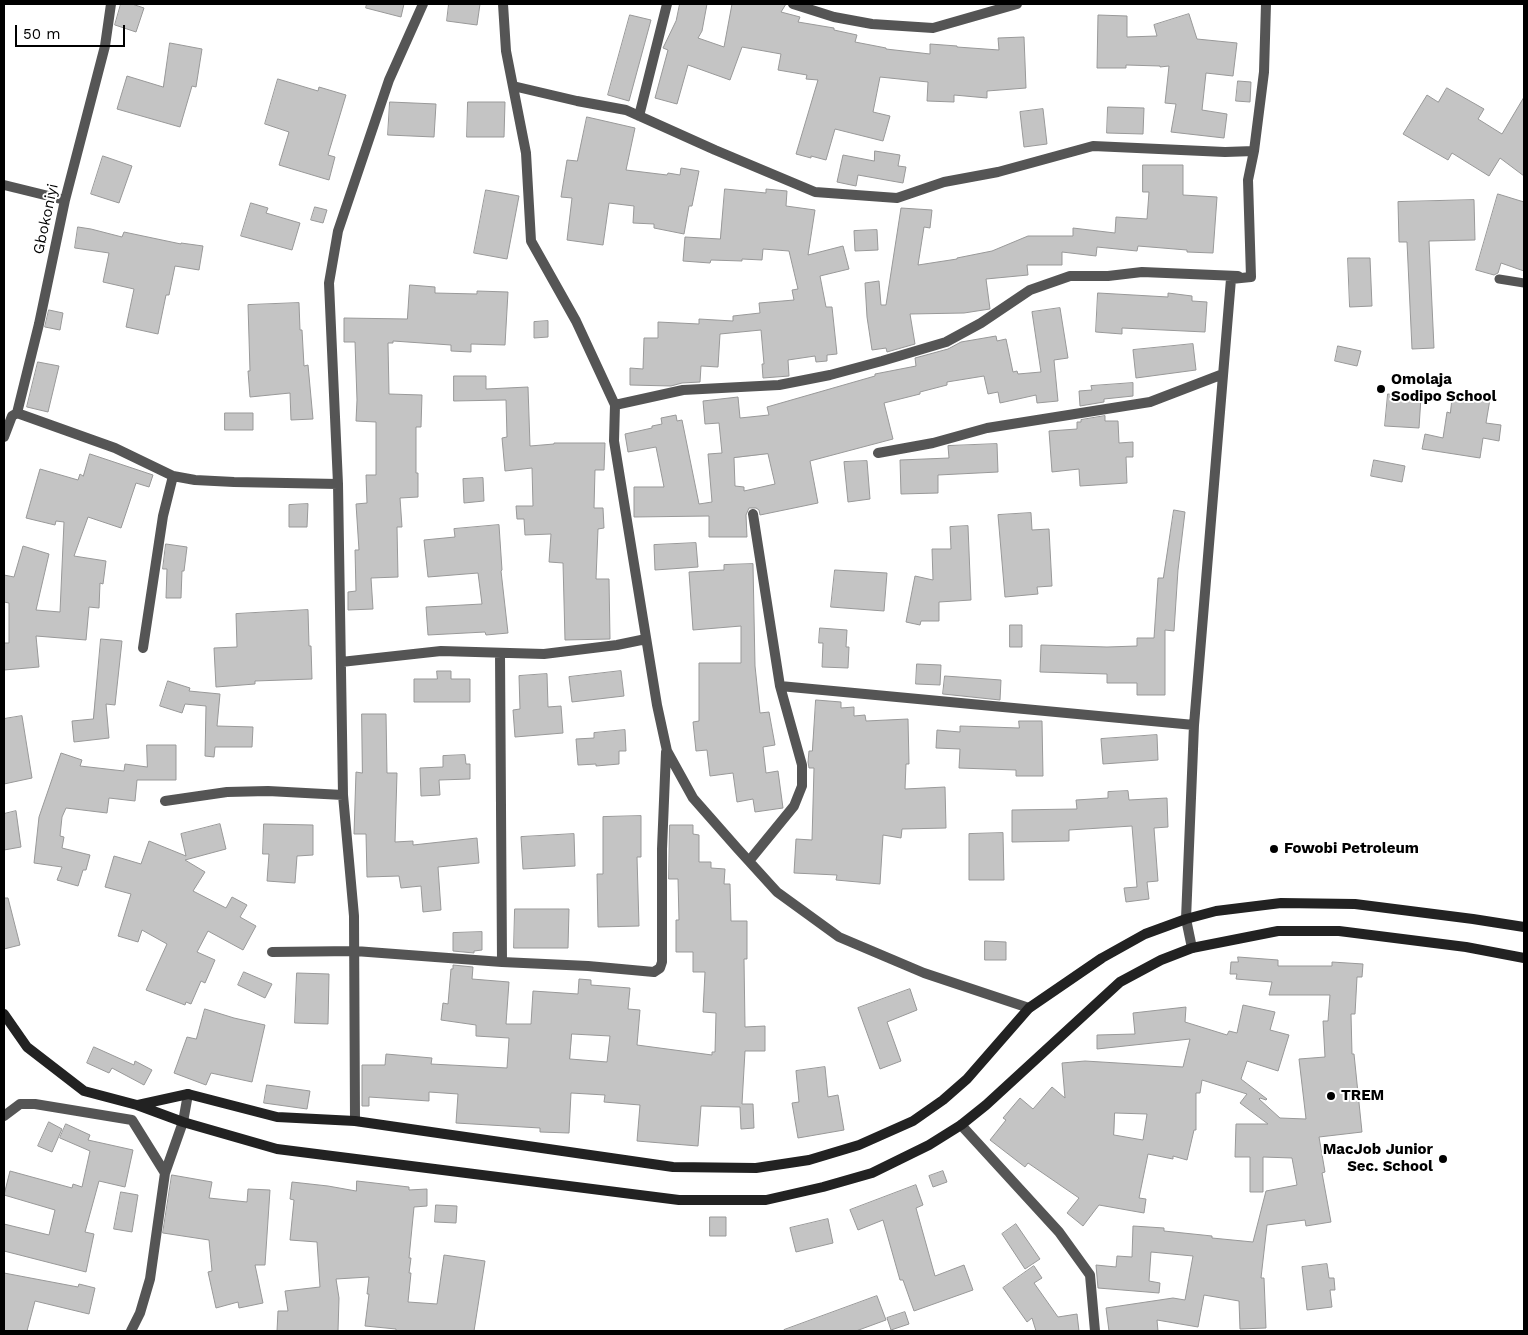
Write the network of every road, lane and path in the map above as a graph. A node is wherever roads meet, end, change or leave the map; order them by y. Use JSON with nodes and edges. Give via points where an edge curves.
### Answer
{"nodes":[{"id":1,"x":111,"y":4,"type":"edge"},
{"id":2,"x":423,"y":4,"type":"edge"},
{"id":3,"x":503,"y":4,"type":"edge"},
{"id":4,"x":667,"y":4,"type":"edge"},
{"id":5,"x":794,"y":4,"type":"edge"},
{"id":6,"x":1017,"y":4,"type":"edge"},
{"id":7,"x":1266,"y":4,"type":"edge"},
{"id":8,"x":513,"y":86,"type":"junction"},
{"id":9,"x":639,"y":116,"type":"junction"},
{"id":10,"x":1254,"y":151,"type":"junction"},
{"id":11,"x":4,"y":185,"type":"edge"},
{"id":12,"x":64,"y":200,"type":"junction"},
{"id":13,"x":1251,"y":277,"type":"junction"},
{"id":14,"x":1499,"y":279,"type":"dead end"},
{"id":15,"x":1524,"y":283,"type":"edge"},
{"id":16,"x":1223,"y":374,"type":"junction"},
{"id":17,"x":615,"y":405,"type":"junction"},
{"id":18,"x":16,"y":413,"type":"junction"},
{"id":19,"x":4,"y":437,"type":"edge"},
{"id":20,"x":878,"y":453,"type":"dead end"},
{"id":21,"x":173,"y":476,"type":"junction"},
{"id":22,"x":338,"y":484,"type":"junction"},
{"id":23,"x":753,"y":514,"type":"dead end"},
{"id":24,"x":646,"y":639,"type":"junction"},
{"id":25,"x":143,"y":648,"type":"dead end"},
{"id":26,"x":500,"y":653,"type":"junction"},
{"id":27,"x":341,"y":662,"type":"junction"},
{"id":28,"x":780,"y":686,"type":"junction"},
{"id":29,"x":1194,"y":726,"type":"junction"},
{"id":30,"x":666,"y":751,"type":"junction"},
{"id":31,"x":343,"y":795,"type":"junction"},
{"id":32,"x":165,"y":801,"type":"dead end"},
{"id":33,"x":749,"y":861,"type":"junction"},
{"id":34,"x":1186,"y":919,"type":"junction"},
{"id":35,"x":1524,"y":928,"type":"edge"},
{"id":36,"x":1192,"y":948,"type":"junction"},
{"id":37,"x":355,"y":951,"type":"junction"},
{"id":38,"x":272,"y":952,"type":"dead end"},
{"id":39,"x":1524,"y":958,"type":"edge"},
{"id":40,"x":502,"y":962,"type":"junction"},
{"id":41,"x":1029,"y":1008,"type":"junction"},
{"id":42,"x":4,"y":1014,"type":"edge"},
{"id":43,"x":188,"y":1094,"type":"junction"},
{"id":44,"x":137,"y":1106,"type":"junction"},
{"id":45,"x":4,"y":1116,"type":"edge"},
{"id":46,"x":356,"y":1121,"type":"junction"},
{"id":47,"x":183,"y":1122,"type":"junction"},
{"id":48,"x":961,"y":1125,"type":"junction"},
{"id":49,"x":165,"y":1173,"type":"junction"},
{"id":50,"x":131,"y":1331,"type":"edge"},
{"id":51,"x":1095,"y":1331,"type":"edge"}],
"edges":[{"from":1,"to":12,"type":"street","name":"Gbokoniyi","via":[[104,46]]},
{"from":2,"to":22,"type":"street","via":[[389,80],[338,231],[329,283]]},
{"from":3,"to":8,"type":"street","via":[[506,51]]},
{"from":4,"to":9,"type":"street"},
{"from":5,"to":6,"type":"street","via":[[834,17],[872,24],[933,28]]},
{"from":7,"to":10,"type":"street","via":[[1264,72]]},
{"from":8,"to":9,"type":"street","via":[[626,110]]},
{"from":8,"to":17,"type":"street","via":[[526,153],[531,241],[576,321]]},
{"from":9,"to":10,"type":"street","via":[[815,192],[897,198],[944,182],[998,172],[1093,146]]},
{"from":10,"to":13,"type":"street","via":[[1248,180]]},
{"from":11,"to":12,"type":"street"},
{"from":12,"to":18,"type":"street","name":"Gbokoniyi","via":[[39,324]]},
{"from":13,"to":16,"type":"street","via":[[1231,279]]},
{"from":13,"to":17,"type":"street","via":[[1142,272],[1070,276],[1030,290],[946,342],[882,361],[780,385],[684,390]]},
{"from":14,"to":15,"type":"lane"},
{"from":16,"to":20,"type":"street","via":[[1150,402],[986,428],[933,443]]},
{"from":16,"to":29,"type":"street"},
{"from":17,"to":24,"type":"street","via":[[614,441]]},
{"from":18,"to":19,"type":"street","name":"Gbokoniyi"},
{"from":18,"to":21,"type":"street","via":[[115,448]]},
{"from":21,"to":22,"type":"street","via":[[234,482]]},
{"from":21,"to":25,"type":"street","via":[[163,516]]},
{"from":22,"to":27,"type":"street"},
{"from":23,"to":28,"type":"street"},
{"from":24,"to":26,"type":"street","via":[[544,654]]},
{"from":24,"to":30,"type":"street"},
{"from":26,"to":27,"type":"street","via":[[441,651]]},
{"from":26,"to":40,"type":"street"},
{"from":27,"to":31,"type":"street"},
{"from":28,"to":29,"type":"street"},
{"from":28,"to":33,"type":"street","via":[[802,765],[802,786],[794,806]]},
{"from":29,"to":34,"type":"street"},
{"from":30,"to":33,"type":"street","via":[[693,798]]},
{"from":30,"to":40,"type":"street","via":[[660,968],[654,972]]},
{"from":31,"to":32,"type":"street","via":[[227,792]]},
{"from":31,"to":37,"type":"street"},
{"from":33,"to":41,"type":"street","via":[[777,892],[839,937],[924,972]]},
{"from":34,"to":35,"type":"main road","via":[[1216,911],[1281,903],[1355,904]]},
{"from":34,"to":36,"type":"street"},
{"from":34,"to":41,"type":"main road","via":[[1144,934],[1102,958]]},
{"from":36,"to":39,"type":"main road","via":[[1278,930],[1339,931],[1466,947]]},
{"from":36,"to":48,"type":"main road","via":[[1120,982]]},
{"from":37,"to":38,"type":"street"},
{"from":37,"to":40,"type":"street"},
{"from":37,"to":46,"type":"street"},
{"from":41,"to":46,"type":"main road","via":[[967,1079],[943,1100],[914,1120],[859,1145],[809,1160],[756,1168],[673,1167]]},
{"from":42,"to":44,"type":"main road","via":[[27,1047],[84,1091]]},
{"from":43,"to":44,"type":"main road"},
{"from":43,"to":46,"type":"main road","via":[[277,1117]]},
{"from":43,"to":47,"type":"street"},
{"from":44,"to":47,"type":"main road"},
{"from":45,"to":49,"type":"street","via":[[20,1104],[35,1104],[132,1120]]},
{"from":47,"to":48,"type":"main road","via":[[277,1149],[679,1200],[766,1200],[872,1174],[929,1146]]},
{"from":47,"to":49,"type":"street"},
{"from":48,"to":51,"type":"street","via":[[1059,1232],[1090,1275]]},
{"from":49,"to":50,"type":"street","via":[[150,1279]]}]}
